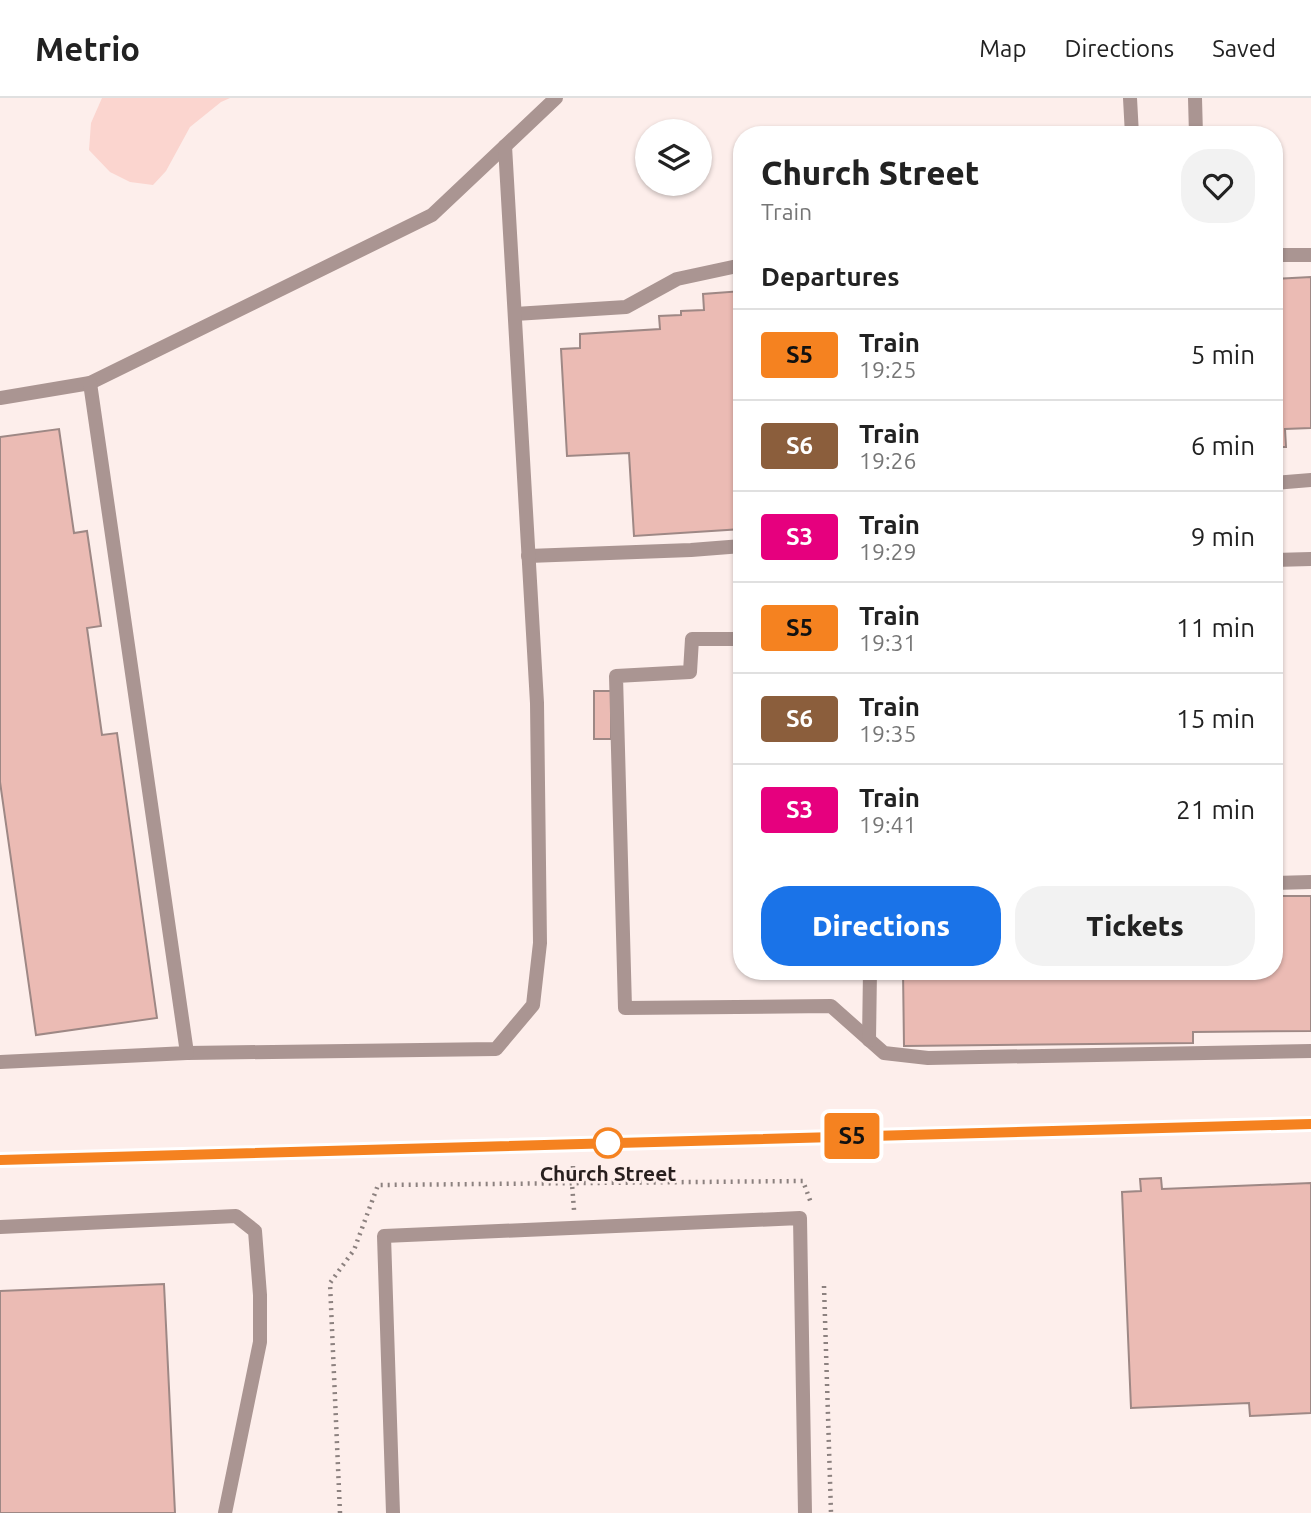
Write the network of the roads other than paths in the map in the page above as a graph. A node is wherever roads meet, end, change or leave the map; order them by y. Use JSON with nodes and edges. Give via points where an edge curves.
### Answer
{"nodes":[{"id":1,"x":556,"y":98,"type":"edge"},
{"id":2,"x":1130,"y":98,"type":"edge"},
{"id":3,"x":1195,"y":98,"type":"edge"},
{"id":4,"x":1132,"y":126,"type":"edge"},
{"id":5,"x":1196,"y":126,"type":"edge"},
{"id":6,"x":505,"y":146,"type":"junction"},
{"id":7,"x":1311,"y":255,"type":"edge"},
{"id":8,"x":1283,"y":256,"type":"edge"},
{"id":9,"x":733,"y":267,"type":"edge"},
{"id":10,"x":514,"y":314,"type":"junction"},
{"id":11,"x":90,"y":383,"type":"junction"},
{"id":12,"x":0,"y":398,"type":"edge"},
{"id":13,"x":1311,"y":480,"type":"edge"},
{"id":14,"x":1283,"y":482,"type":"edge"},
{"id":15,"x":733,"y":547,"type":"edge"},
{"id":16,"x":528,"y":556,"type":"junction"},
{"id":17,"x":1311,"y":559,"type":"edge"},
{"id":18,"x":1283,"y":560,"type":"edge"},
{"id":19,"x":733,"y":639,"type":"edge"},
{"id":20,"x":1311,"y":882,"type":"edge"},
{"id":21,"x":1283,"y":883,"type":"edge"},
{"id":22,"x":870,"y":980,"type":"edge"},
{"id":23,"x":869,"y":1040,"type":"junction"},
{"id":24,"x":1311,"y":1051,"type":"edge"},
{"id":25,"x":187,"y":1053,"type":"junction"},
{"id":26,"x":0,"y":1062,"type":"edge"},
{"id":27,"x":0,"y":1227,"type":"edge"},
{"id":28,"x":225,"y":1513,"type":"edge"},
{"id":29,"x":393,"y":1513,"type":"edge"},
{"id":30,"x":805,"y":1513,"type":"edge"}],
"edges":[{"from":1,"to":6,"type":"lane"},
{"from":2,"to":4,"type":"lane"},
{"from":3,"to":5,"type":"lane"},
{"from":6,"to":10,"type":"lane"},
{"from":6,"to":11,"type":"lane","via":[[432,215]]},
{"from":7,"to":8,"type":"lane"},
{"from":9,"to":10,"type":"lane","via":[[677,279],[626,307]]},
{"from":10,"to":16,"type":"lane"},
{"from":11,"to":12,"type":"lane"},
{"from":11,"to":25,"type":"lane"},
{"from":13,"to":14,"type":"lane"},
{"from":15,"to":16,"type":"lane"},
{"from":16,"to":25,"type":"lane","via":[[537,703],[540,943],[533,1004],[496,1048]]},
{"from":17,"to":18,"type":"lane"},
{"from":19,"to":23,"type":"lane","via":[[692,639],[690,672],[616,676],[625,1008],[831,1006]]},
{"from":20,"to":21,"type":"lane"},
{"from":22,"to":23,"type":"lane"},
{"from":23,"to":24,"type":"lane","via":[[884,1053],[928,1058]]},
{"from":25,"to":26,"type":"lane"},
{"from":27,"to":28,"type":"lane","via":[[236,1216],[255,1231],[260,1342]]},
{"from":29,"to":30,"type":"lane","via":[[384,1237],[800,1218]]}]}
